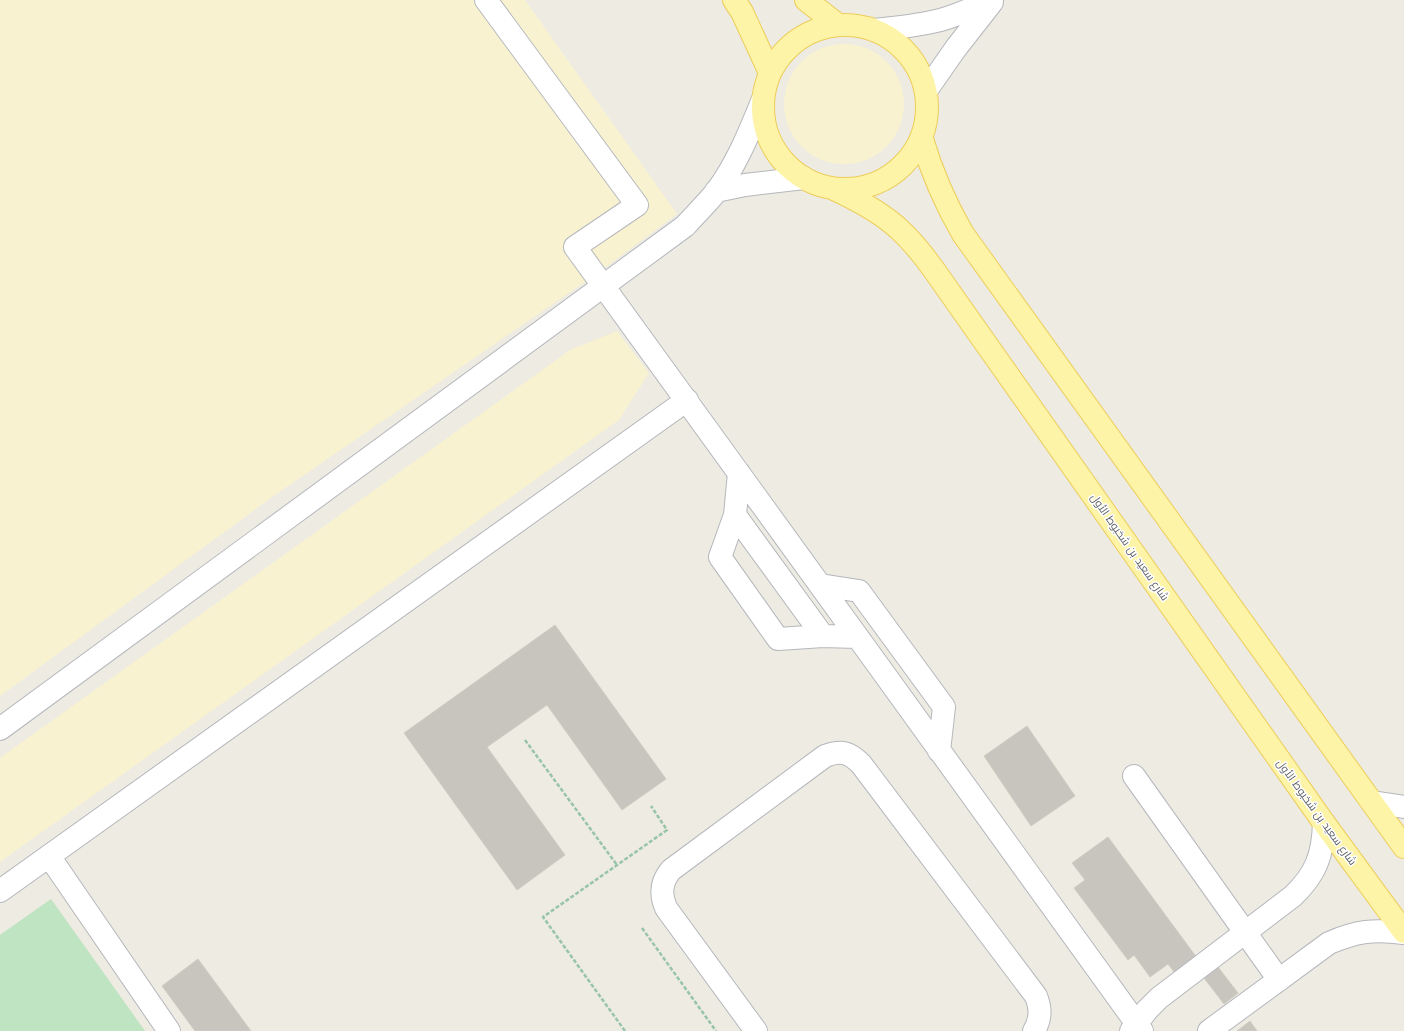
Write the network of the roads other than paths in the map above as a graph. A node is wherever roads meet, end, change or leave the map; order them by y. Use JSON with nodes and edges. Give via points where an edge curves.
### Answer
{"nodes":[{"id":1,"x":486,"y":0,"type":"edge"},
{"id":2,"x":734,"y":0,"type":"edge"},
{"id":3,"x":806,"y":0,"type":"edge"},
{"id":4,"x":992,"y":0,"type":"edge"},
{"id":5,"x":838,"y":25,"type":"junction"},
{"id":6,"x":874,"y":30,"type":"junction"},
{"id":7,"x":770,"y":73,"type":"junction"},
{"id":8,"x":926,"y":91,"type":"junction"},
{"id":9,"x":763,"y":99,"type":"junction"},
{"id":10,"x":922,"y":139,"type":"junction"},
{"id":11,"x":804,"y":178,"type":"junction"},
{"id":12,"x":832,"y":188,"type":"junction"},
{"id":13,"x":716,"y":191,"type":"junction"},
{"id":14,"x":604,"y":286,"type":"junction"},
{"id":15,"x":687,"y":400,"type":"junction"},
{"id":16,"x":739,"y":473,"type":"junction"},
{"id":17,"x":735,"y":515,"type":"junction"},
{"id":18,"x":820,"y":585,"type":"junction"},
{"id":19,"x":823,"y":636,"type":"junction"},
{"id":20,"x":857,"y":637,"type":"junction"},
{"id":21,"x":0,"y":729,"type":"edge"},
{"id":22,"x":939,"y":751,"type":"junction"},
{"id":23,"x":1134,"y":776,"type":"dead end"},
{"id":24,"x":1372,"y":802,"type":"junction"},
{"id":25,"x":1404,"y":807,"type":"edge"},
{"id":26,"x":1324,"y":823,"type":"junction"},
{"id":27,"x":1404,"y":847,"type":"edge"},
{"id":28,"x":49,"y":856,"type":"junction"},
{"id":29,"x":0,"y":891,"type":"edge"},
{"id":30,"x":1246,"y":932,"type":"junction"},
{"id":31,"x":1404,"y":933,"type":"edge"},
{"id":32,"x":1279,"y":980,"type":"junction"},
{"id":33,"x":1136,"y":1028,"type":"edge"},
{"id":34,"x":169,"y":1031,"type":"edge"},
{"id":35,"x":756,"y":1031,"type":"edge"},
{"id":36,"x":1034,"y":1031,"type":"edge"},
{"id":37,"x":1209,"y":1031,"type":"edge"}],
"edges":[{"from":1,"to":14,"type":"street","via":[[637,205],[575,247]]},
{"from":2,"to":7,"type":"main road"},
{"from":3,"to":5,"type":"main road"},
{"from":4,"to":6,"type":"street","via":[[936,21]]},
{"from":4,"to":8,"type":"street"},
{"from":5,"to":6,"type":"main road","via":[[856,25]]},
{"from":5,"to":7,"type":"main road","via":[[816,30],[797,40],[781,55]]},
{"from":6,"to":8,"type":"main road","via":[[898,44],[912,60]]},
{"from":7,"to":9,"type":"main road"},
{"from":8,"to":10,"type":"main road","via":[[927,115]]},
{"from":9,"to":11,"type":"main road","via":[[764,122],[772,145],[786,164]]},
{"from":9,"to":13,"type":"street","via":[[735,162]]},
{"from":10,"to":12,"type":"main road","via":[[910,158],[882,180],[854,188]]},
{"from":10,"to":24,"type":"main road","via":[[938,188],[962,234]]},
{"from":11,"to":12,"type":"main road"},
{"from":11,"to":13,"type":"street"},
{"from":12,"to":26,"type":"main road","name":"شارع سعيد بن شخبوط الأول","via":[[879,213],[918,249]]},
{"from":13,"to":14,"type":"street","via":[[685,226]]},
{"from":14,"to":15,"type":"street"},
{"from":14,"to":21,"type":"street"},
{"from":15,"to":16,"type":"street"},
{"from":15,"to":28,"type":"street"},
{"from":16,"to":17,"type":"street"},
{"from":16,"to":18,"type":"street"},
{"from":17,"to":19,"type":"street"},
{"from":17,"to":19,"type":"street","via":[[720,557],[778,639]]},
{"from":18,"to":20,"type":"street"},
{"from":18,"to":22,"type":"street","via":[[859,591],[944,707]]},
{"from":19,"to":20,"type":"street"},
{"from":20,"to":22,"type":"street"},
{"from":22,"to":33,"type":"street"},
{"from":23,"to":30,"type":"street"},
{"from":24,"to":25,"type":"street"},
{"from":24,"to":27,"type":"main road"},
{"from":26,"to":30,"type":"street","via":[[1324,840],[1320,856],[1305,884]]},
{"from":26,"to":31,"type":"main road","name":"شارع سعيد بن شخبوط الأول"},
{"from":28,"to":29,"type":"street"},
{"from":28,"to":34,"type":"street"},
{"from":30,"to":32,"type":"street"},
{"from":30,"to":33,"type":"street","via":[[1159,998]]},
{"from":31,"to":32,"type":"street","via":[[1366,931],[1347,936],[1329,943]]},
{"from":32,"to":37,"type":"street"},
{"from":35,"to":36,"type":"street","via":[[666,908],[663,900],[663,883],[671,870],[824,756],[844,753],[854,757],[861,764],[1036,996],[1040,1014],[1039,1024]]}]}
